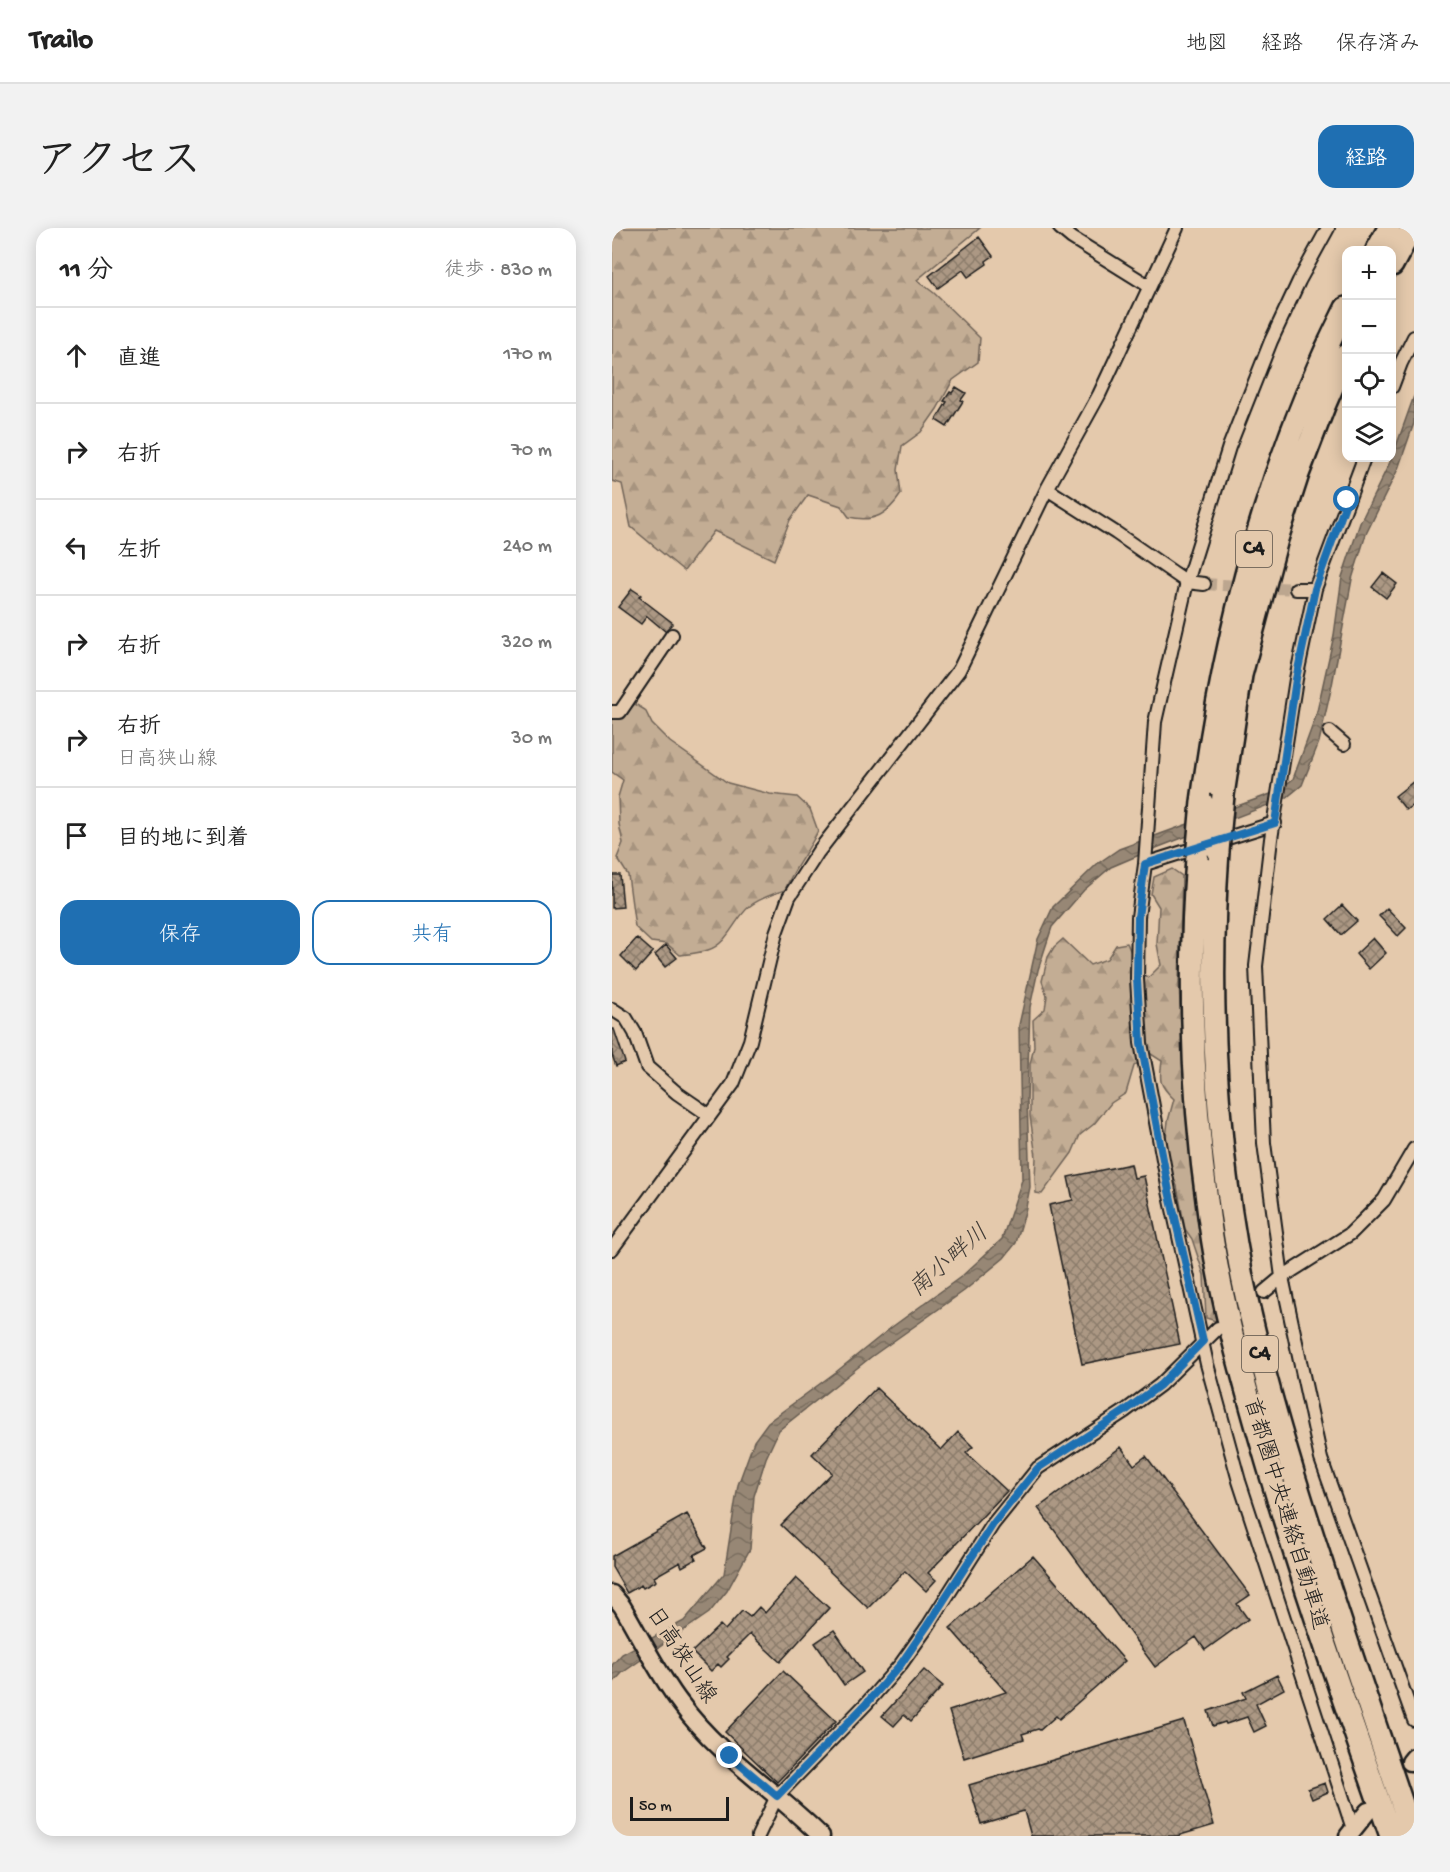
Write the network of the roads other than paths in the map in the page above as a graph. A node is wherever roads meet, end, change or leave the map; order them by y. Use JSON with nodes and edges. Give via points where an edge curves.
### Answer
{"nodes":[{"id":1,"x":1060,"y":228,"type":"edge"},
{"id":2,"x":1177,"y":228,"type":"edge"},
{"id":3,"x":1328,"y":228,"type":"edge"},
{"id":4,"x":1389,"y":228,"type":"edge"},
{"id":5,"x":1412,"y":228,"type":"edge"},
{"id":6,"x":1379,"y":246,"type":"edge"},
{"id":7,"x":1396,"y":258,"type":"edge"},
{"id":8,"x":1149,"y":286,"type":"junction"},
{"id":9,"x":1342,"y":317,"type":"edge"},
{"id":10,"x":1414,"y":337,"type":"edge"},
{"id":11,"x":1342,"y":366,"type":"edge"},
{"id":12,"x":1396,"y":376,"type":"edge"},
{"id":13,"x":1363,"y":462,"type":"edge"},
{"id":14,"x":1047,"y":489,"type":"junction"},
{"id":15,"x":1187,"y":582,"type":"junction"},
{"id":16,"x":1204,"y":584,"type":"tunnel mouth"},
{"id":17,"x":1296,"y":589,"type":"tunnel mouth"},
{"id":18,"x":1315,"y":589,"type":"junction"},
{"id":19,"x":672,"y":635,"type":"dead end"},
{"id":20,"x":612,"y":712,"type":"edge"},
{"id":21,"x":1330,"y":732,"type":"dead end"},
{"id":22,"x":1344,"y":744,"type":"dead end"},
{"id":23,"x":1275,"y":823,"type":"junction"},
{"id":24,"x":1145,"y":864,"type":"junction"},
{"id":25,"x":612,"y":1009,"type":"edge"},
{"id":26,"x":709,"y":1115,"type":"junction"},
{"id":27,"x":1414,"y":1149,"type":"edge"},
{"id":28,"x":612,"y":1249,"type":"edge"},
{"id":29,"x":1282,"y":1276,"type":"junction"},
{"id":30,"x":1264,"y":1292,"type":"dead end"},
{"id":31,"x":1218,"y":1328,"type":"dead end"},
{"id":32,"x":1203,"y":1341,"type":"junction"},
{"id":33,"x":612,"y":1594,"type":"edge"},
{"id":34,"x":1414,"y":1720,"type":"edge"},
{"id":35,"x":777,"y":1796,"type":"junction"},
{"id":36,"x":1368,"y":1811,"type":"dead end"},
{"id":37,"x":1350,"y":1833,"type":"edge"},
{"id":38,"x":758,"y":1836,"type":"edge"},
{"id":39,"x":821,"y":1836,"type":"edge"},
{"id":40,"x":1391,"y":1836,"type":"edge"},
{"id":41,"x":1413,"y":1836,"type":"edge"}],
"edges":[{"from":1,"to":8,"type":"street"},
{"from":2,"to":8,"type":"street"},
{"from":3,"to":15,"type":"street","via":[[1271,341],[1229,447]]},
{"from":4,"to":6,"type":"highway"},
{"from":5,"to":7,"type":"highway"},
{"from":8,"to":14,"type":"street","via":[[1099,395]]},
{"from":9,"to":40,"type":"highway","name":"首都圏中央連絡自動車道","number":"C4","bridge":true,"via":[[1279,468],[1222,672],[1209,745],[1197,858],[1192,932],[1193,1060],[1209,1219],[1244,1381],[1279,1506]]},
{"from":10,"to":12,"type":"street"},
{"from":11,"to":41,"type":"highway","name":"首都圏中央連絡自動車道","number":"C4","bridge":true,"via":[[1298,474],[1241,675],[1223,795],[1213,920],[1216,1057],[1232,1213],[1270,1395],[1353,1662]]},
{"from":13,"to":18,"type":"street"},
{"from":14,"to":15,"type":"street"},
{"from":14,"to":26,"type":"street","via":[[958,670],[818,852],[789,897],[776,933],[750,1041],[733,1084]]},
{"from":15,"to":16,"type":"street"},
{"from":15,"to":24,"type":"street","via":[[1155,722]]},
{"from":17,"to":18,"type":"street"},
{"from":18,"to":23,"type":"street","via":[[1296,679]]},
{"from":19,"to":20,"type":"street","via":[[620,712]]},
{"from":21,"to":22,"type":"street"},
{"from":23,"to":24,"type":"street"},
{"from":23,"to":29,"type":"street","via":[[1256,966],[1264,1143]]},
{"from":24,"to":32,"type":"street","via":[[1138,917],[1141,1043]]},
{"from":25,"to":26,"type":"street","via":[[626,1018],[636,1033],[647,1067]]},
{"from":26,"to":28,"type":"street"},
{"from":27,"to":29,"type":"street","via":[[1384,1200],[1350,1234]]},
{"from":29,"to":30,"type":"street"},
{"from":29,"to":34,"type":"street","via":[[1321,1459]]},
{"from":31,"to":32,"type":"street"},
{"from":32,"to":35,"type":"street","via":[[1151,1392],[1038,1468],[993,1524],[901,1664]]},
{"from":32,"to":37,"type":"street","via":[[1239,1481]]},
{"from":33,"to":35,"type":"main road","name":"日高狭山線","via":[[681,1705],[730,1756]]},
{"from":35,"to":38,"type":"street"},
{"from":35,"to":39,"type":"main road","name":"日高狭山線"},
{"from":36,"to":37,"type":"main road"}]}
